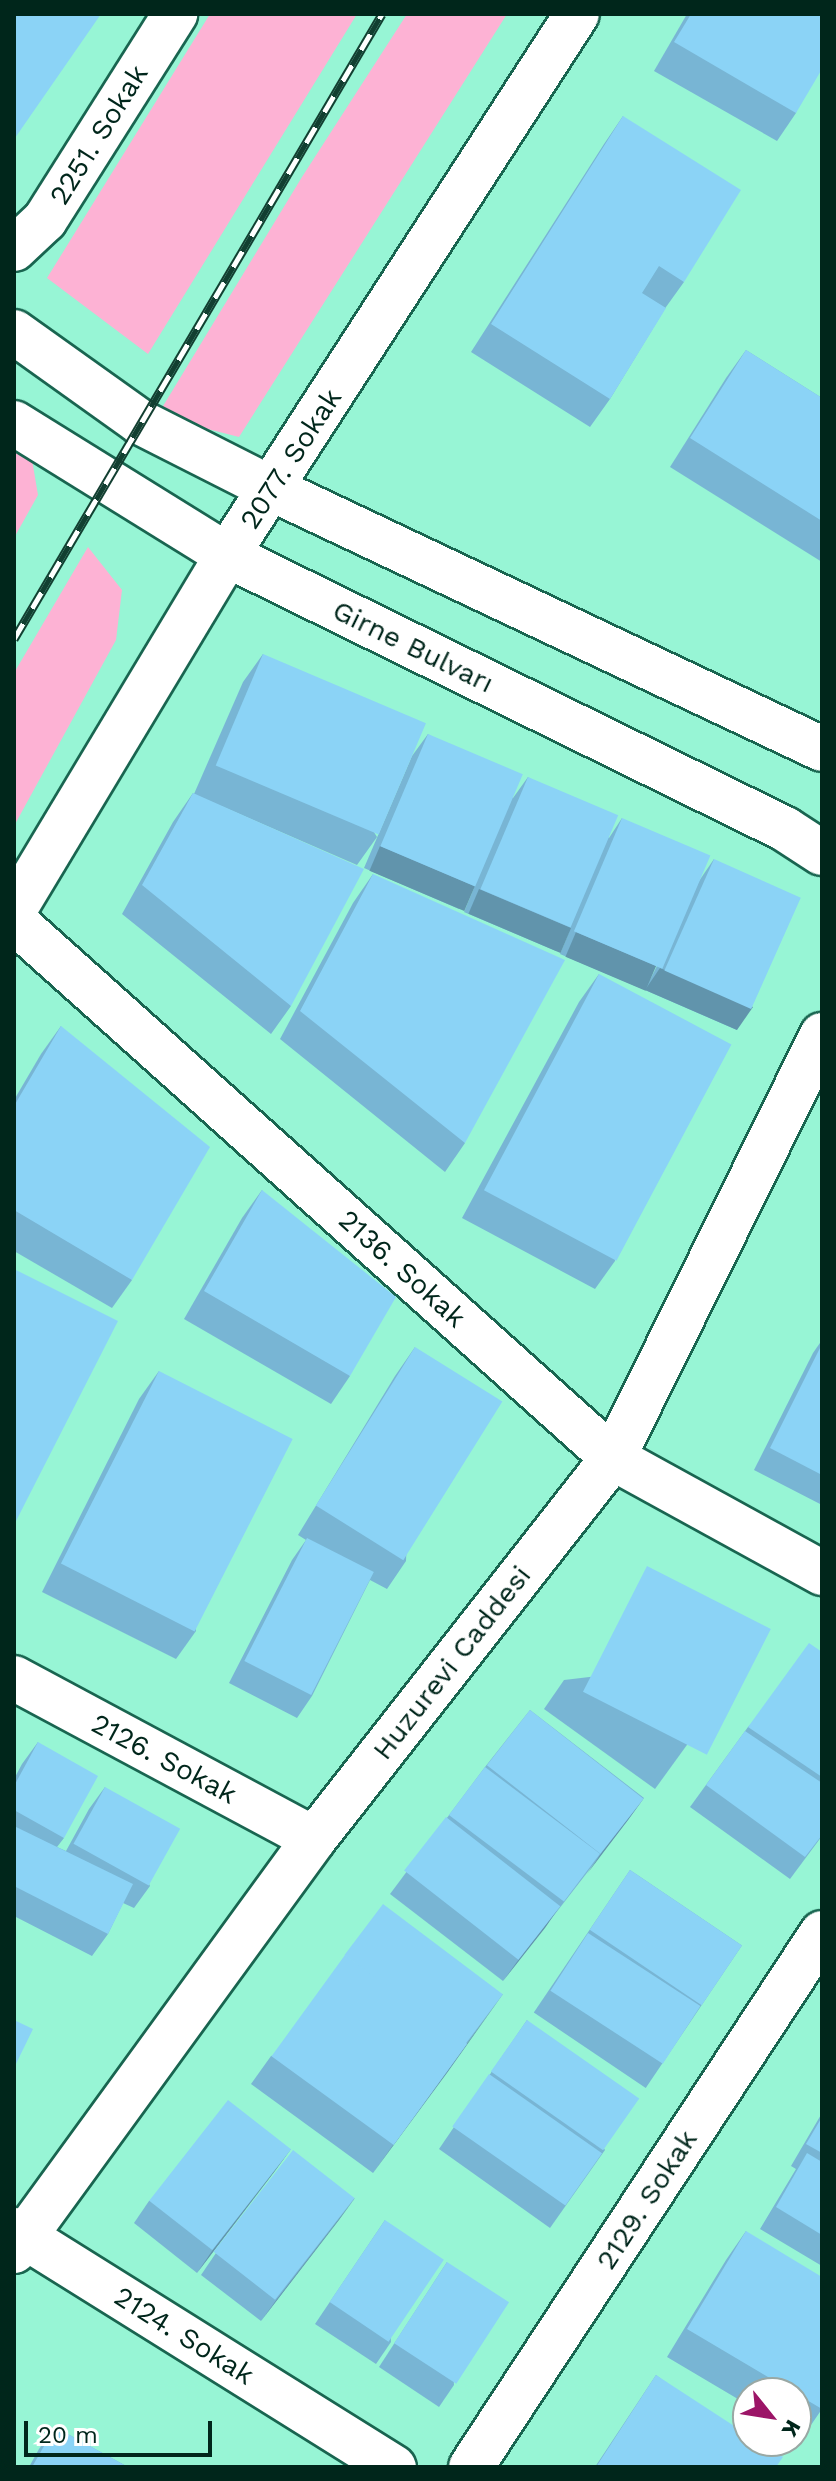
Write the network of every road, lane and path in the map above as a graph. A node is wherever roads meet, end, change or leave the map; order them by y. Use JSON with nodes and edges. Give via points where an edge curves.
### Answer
{"nodes":[{"id":1,"x":175,"y":14,"type":"edge"},
{"id":2,"x":577,"y":14,"type":"edge"},
{"id":3,"x":14,"y":249,"type":"edge"},
{"id":4,"x":14,"y":332,"type":"edge"},
{"id":5,"x":14,"y":423,"type":"edge"},
{"id":6,"x":272,"y":489,"type":"junction"},
{"id":7,"x":227,"y":555,"type":"junction"},
{"id":8,"x":822,"y":749,"type":"edge"},
{"id":9,"x":822,"y":853,"type":"edge"},
{"id":10,"x":14,"y":910,"type":"edge"},
{"id":11,"x":14,"y":921,"type":"edge"},
{"id":12,"x":822,"y":1035,"type":"edge"},
{"id":13,"x":613,"y":1458,"type":"junction"},
{"id":14,"x":822,"y":1573,"type":"edge"},
{"id":15,"x":14,"y":1678,"type":"edge"},
{"id":16,"x":314,"y":1839,"type":"junction"},
{"id":17,"x":822,"y":1933,"type":"edge"},
{"id":18,"x":17,"y":2238,"type":"edge"},
{"id":19,"x":394,"y":2467,"type":"edge"},
{"id":20,"x":471,"y":2467,"type":"edge"}],
"edges":[{"from":1,"to":3,"type":"street","name":"2251. Sokak","via":[[45,220]]},
{"from":2,"to":6,"type":"street","name":"2077. Sokak"},
{"from":4,"to":6,"type":"street","via":[[140,422]]},
{"from":5,"to":7,"type":"street","name":"Girne Bulvarı"},
{"from":6,"to":7,"type":"street","name":"2077. Sokak"},
{"from":6,"to":8,"type":"street"},
{"from":7,"to":9,"type":"street","name":"Girne Bulvarı","via":[[785,829]]},
{"from":7,"to":10,"type":"street","name":"2077. Sokak"},
{"from":11,"to":13,"type":"street","name":"2136. Sokak"},
{"from":12,"to":13,"type":"street","name":"Huzurevi Caddesi"},
{"from":13,"to":14,"type":"street","name":"2136. Sokak"},
{"from":13,"to":16,"type":"street","name":"Huzurevi Caddesi"},
{"from":15,"to":16,"type":"street","name":"2126. Sokak"},
{"from":16,"to":18,"type":"street","name":"Huzurevi Caddesi"},
{"from":17,"to":20,"type":"street","name":"2129. Sokak"},
{"from":18,"to":19,"type":"street","name":"2124. Sokak"}]}
